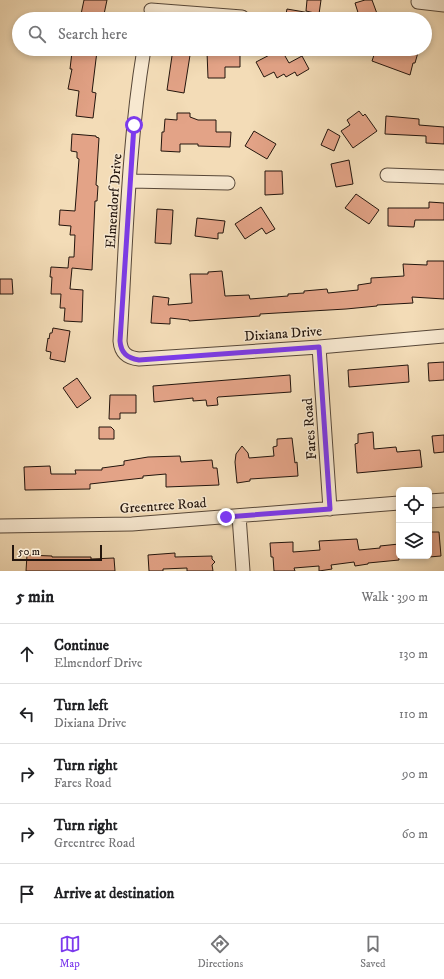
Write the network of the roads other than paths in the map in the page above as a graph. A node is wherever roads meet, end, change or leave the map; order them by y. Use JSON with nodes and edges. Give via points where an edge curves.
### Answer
{"nodes":[{"id":1,"x":418,"y":2,"type":"dead end"},
{"id":2,"x":444,"y":5,"type":"edge"},
{"id":3,"x":151,"y":10,"type":"edge"},
{"id":4,"x":177,"y":12,"type":"edge"},
{"id":5,"x":143,"y":56,"type":"edge"},
{"id":6,"x":386,"y":175,"type":"dead end"},
{"id":7,"x":444,"y":177,"type":"edge"},
{"id":8,"x":130,"y":181,"type":"junction"},
{"id":9,"x":228,"y":183,"type":"dead end"},
{"id":10,"x":444,"y":336,"type":"edge"},
{"id":11,"x":319,"y":347,"type":"junction"},
{"id":12,"x":125,"y":354,"type":"joint"},
{"id":13,"x":444,"y":500,"type":"edge"},
{"id":14,"x":432,"y":501,"type":"edge"},
{"id":15,"x":396,"y":503,"type":"edge"},
{"id":16,"x":330,"y":509,"type":"junction"},
{"id":17,"x":239,"y":516,"type":"junction"},
{"id":18,"x":0,"y":526,"type":"edge"},
{"id":19,"x":243,"y":571,"type":"edge"}],
"edges":[{"from":1,"to":2,"type":"street"},
{"from":3,"to":4,"type":"street"},
{"from":5,"to":8,"type":"street","name":"Elmendorf Drive"},
{"from":6,"to":7,"type":"street"},
{"from":8,"to":9,"type":"street"},
{"from":8,"to":12,"type":"street","name":"Elmendorf Drive","via":[[120,341]]},
{"from":10,"to":11,"type":"street","name":"Dixiana Drive"},
{"from":11,"to":12,"type":"street","name":"Dixiana Drive","via":[[139,360]]},
{"from":11,"to":16,"type":"street","name":"Fares Road"},
{"from":13,"to":14,"type":"street"},
{"from":15,"to":16,"type":"street","name":"Greentree Road"},
{"from":16,"to":17,"type":"street","name":"Greentree Road"},
{"from":17,"to":18,"type":"street","name":"Greentree Road","via":[[132,524]]},
{"from":17,"to":19,"type":"street"}]}
